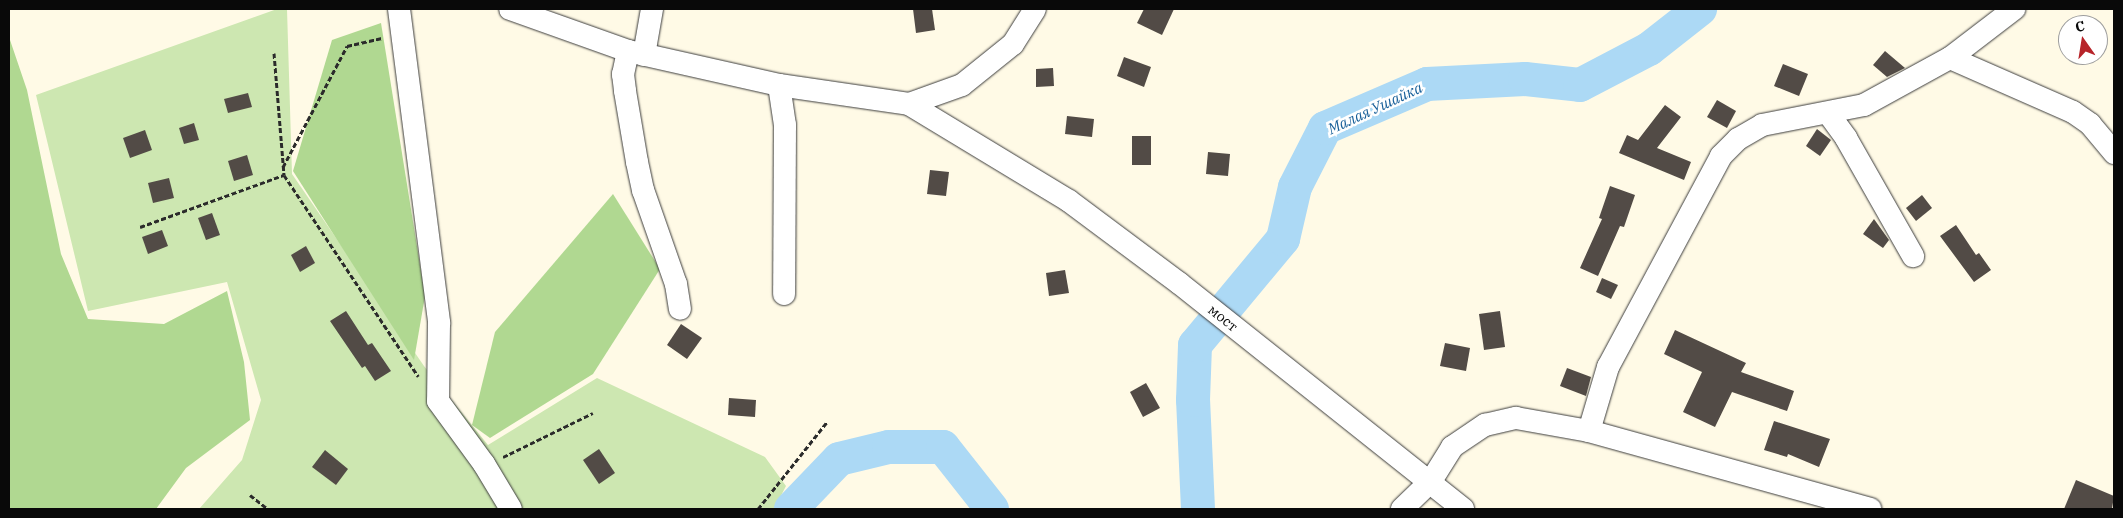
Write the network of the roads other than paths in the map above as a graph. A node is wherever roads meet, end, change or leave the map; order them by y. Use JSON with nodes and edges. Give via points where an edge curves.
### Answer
{"nodes":[{"id":1,"x":399,"y":9,"type":"edge"},
{"id":2,"x":510,"y":9,"type":"edge"},
{"id":3,"x":652,"y":9,"type":"edge"},
{"id":4,"x":1035,"y":9,"type":"edge"},
{"id":5,"x":2014,"y":9,"type":"edge"},
{"id":6,"x":636,"y":53,"type":"junction"},
{"id":7,"x":1950,"y":58,"type":"junction"},
{"id":8,"x":779,"y":85,"type":"junction"},
{"id":9,"x":910,"y":104,"type":"junction"},
{"id":10,"x":1828,"y":113,"type":"junction"},
{"id":11,"x":2114,"y":153,"type":"edge"},
{"id":12,"x":1913,"y":256,"type":"dead end"},
{"id":13,"x":784,"y":294,"type":"dead end"},
{"id":14,"x":680,"y":309,"type":"dead end"},
{"id":15,"x":1589,"y":431,"type":"junction"},
{"id":16,"x":1431,"y":480,"type":"junction"},
{"id":17,"x":511,"y":509,"type":"edge"},
{"id":18,"x":1402,"y":509,"type":"edge"},
{"id":19,"x":1463,"y":509,"type":"edge"},
{"id":20,"x":1870,"y":509,"type":"edge"}],
"edges":[{"from":1,"to":17,"type":"street","via":[[439,323],[438,401],[484,464]]},
{"from":2,"to":6,"type":"street"},
{"from":3,"to":6,"type":"street"},
{"from":4,"to":9,"type":"street","via":[[1014,44],[962,85]]},
{"from":5,"to":7,"type":"street"},
{"from":6,"to":8,"type":"street"},
{"from":6,"to":14,"type":"street","via":[[623,74],[624,92],[643,190],[676,284]]},
{"from":7,"to":10,"type":"street","via":[[1864,105]]},
{"from":7,"to":11,"type":"street","via":[[2074,112],[2090,124]]},
{"from":8,"to":9,"type":"street"},
{"from":8,"to":13,"type":"street","via":[[785,125]]},
{"from":9,"to":16,"type":"street","name":"мост","via":[[1069,201]]},
{"from":10,"to":12,"type":"street","via":[[1846,138]]},
{"from":10,"to":15,"type":"street","via":[[1749,130],[1721,156],[1608,367]]},
{"from":15,"to":16,"type":"street","via":[[1516,418],[1499,420],[1452,446]]},
{"from":15,"to":20,"type":"street"},
{"from":16,"to":18,"type":"street"},
{"from":16,"to":19,"type":"street","name":"мост"}]}
